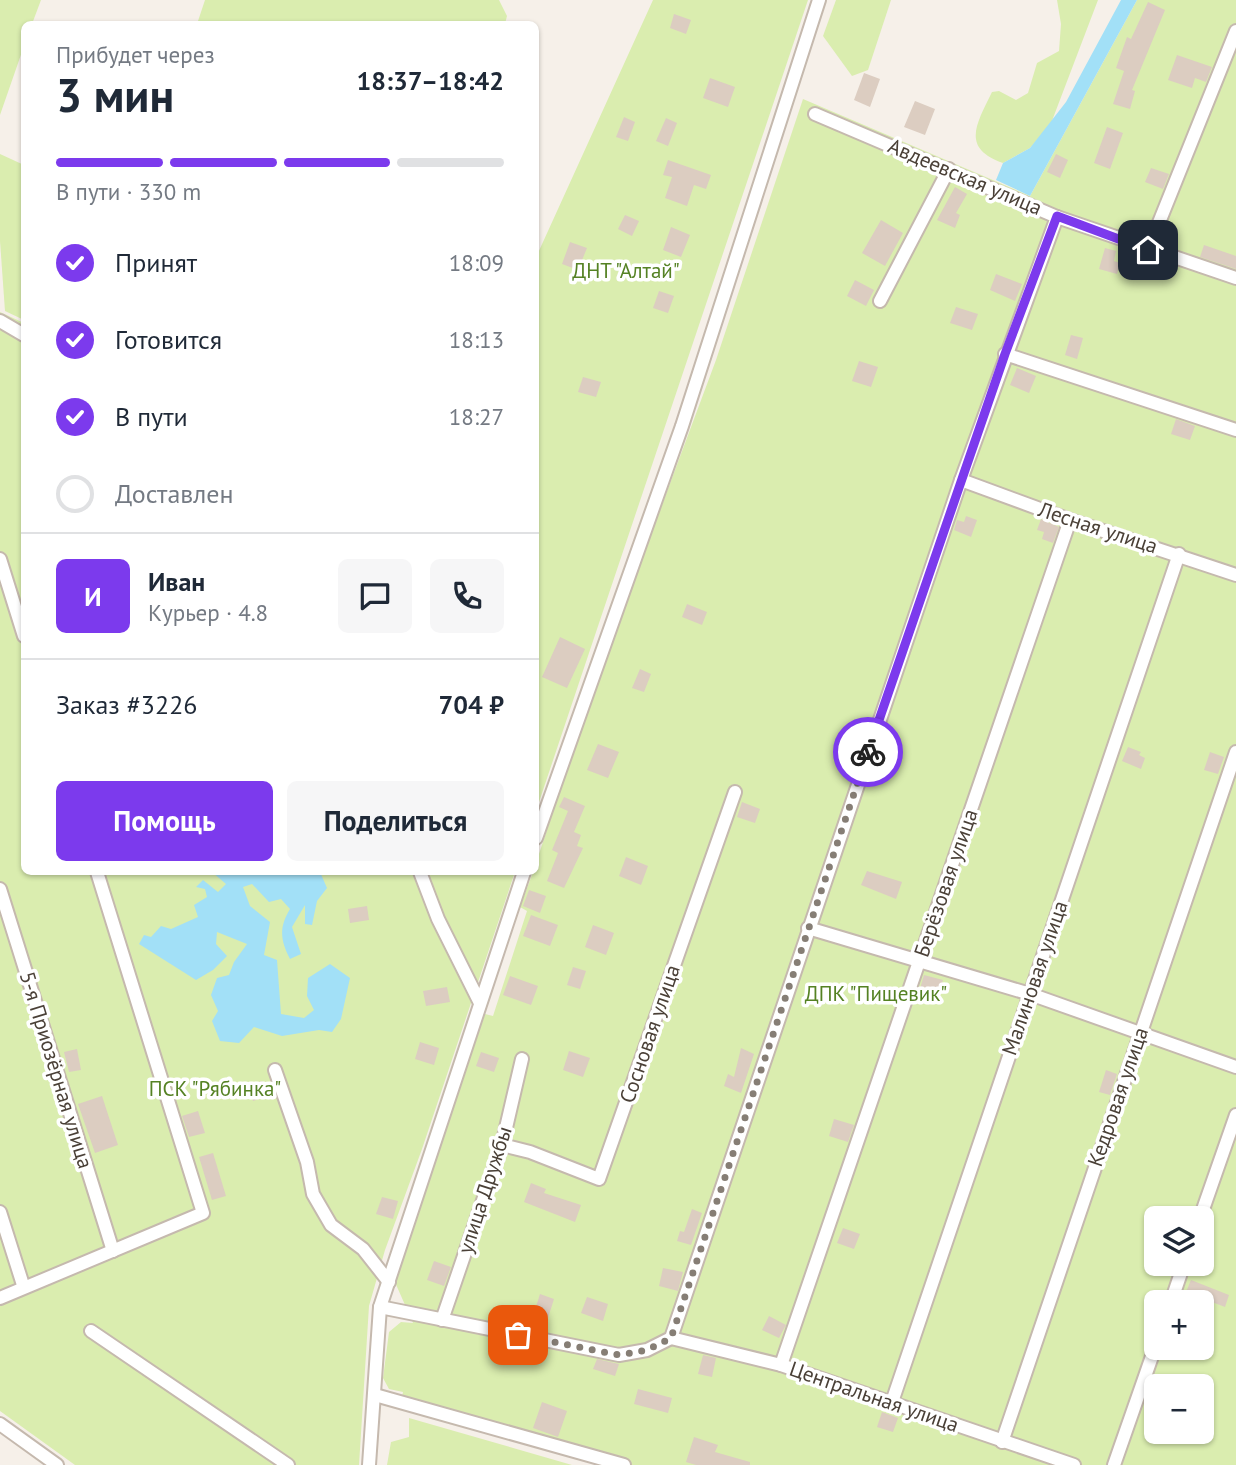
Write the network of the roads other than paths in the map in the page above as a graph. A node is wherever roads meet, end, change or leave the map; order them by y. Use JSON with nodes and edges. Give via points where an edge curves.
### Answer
{"nodes":[{"id":1,"x":819,"y":0,"type":"edge"},
{"id":2,"x":1236,"y":31,"type":"edge"},
{"id":3,"x":815,"y":114,"type":"dead end"},
{"id":4,"x":949,"y":169,"type":"junction"},
{"id":5,"x":1057,"y":216,"type":"junction"},
{"id":6,"x":1148,"y":250,"type":"junction"},
{"id":7,"x":1236,"y":278,"type":"edge"},
{"id":8,"x":880,"y":301,"type":"dead end"},
{"id":9,"x":0,"y":321,"type":"edge"},
{"id":10,"x":21,"y":330,"type":"edge"},
{"id":11,"x":1005,"y":354,"type":"junction"},
{"id":12,"x":1236,"y":429,"type":"edge"},
{"id":13,"x":961,"y":480,"type":"junction"},
{"id":14,"x":1070,"y":520,"type":"junction"},
{"id":15,"x":1179,"y":554,"type":"junction"},
{"id":16,"x":0,"y":559,"type":"edge"},
{"id":17,"x":1236,"y":575,"type":"edge"},
{"id":18,"x":21,"y":626,"type":"edge"},
{"id":19,"x":1236,"y":752,"type":"edge"},
{"id":20,"x":735,"y":792,"type":"dead end"},
{"id":21,"x":539,"y":830,"type":"edge"},
{"id":22,"x":98,"y":875,"type":"edge"},
{"id":23,"x":421,"y":875,"type":"edge"},
{"id":24,"x":523,"y":875,"type":"edge"},
{"id":25,"x":0,"y":889,"type":"edge"},
{"id":26,"x":808,"y":928,"type":"junction"},
{"id":27,"x":918,"y":963,"type":"junction"},
{"id":28,"x":1030,"y":994,"type":"junction"},
{"id":29,"x":479,"y":1000,"type":"junction"},
{"id":30,"x":1140,"y":1034,"type":"junction"},
{"id":31,"x":522,"y":1059,"type":"dead end"},
{"id":32,"x":1236,"y":1067,"type":"edge"},
{"id":33,"x":275,"y":1070,"type":"dead end"},
{"id":34,"x":1236,"y":1115,"type":"edge"},
{"id":35,"x":502,"y":1145,"type":"junction"},
{"id":36,"x":1204,"y":1206,"type":"edge"},
{"id":37,"x":0,"y":1212,"type":"edge"},
{"id":38,"x":113,"y":1251,"type":"junction"},
{"id":39,"x":389,"y":1282,"type":"junction"},
{"id":40,"x":23,"y":1285,"type":"junction"},
{"id":41,"x":0,"y":1298,"type":"edge"},
{"id":42,"x":380,"y":1307,"type":"junction"},
{"id":43,"x":442,"y":1320,"type":"junction"},
{"id":44,"x":91,"y":1331,"type":"dead end"},
{"id":45,"x":671,"y":1338,"type":"junction"},
{"id":46,"x":1151,"y":1360,"type":"edge"},
{"id":47,"x":780,"y":1365,"type":"junction"},
{"id":48,"x":375,"y":1395,"type":"junction"},
{"id":49,"x":892,"y":1402,"type":"junction"},
{"id":50,"x":0,"y":1424,"type":"edge"},
{"id":51,"x":1002,"y":1442,"type":"junction"},
{"id":52,"x":57,"y":1465,"type":"edge"},
{"id":53,"x":288,"y":1465,"type":"edge"},
{"id":54,"x":369,"y":1465,"type":"edge"},
{"id":55,"x":624,"y":1465,"type":"edge"},
{"id":56,"x":1074,"y":1465,"type":"edge"},
{"id":57,"x":1114,"y":1465,"type":"edge"}],
"edges":[{"from":1,"to":21,"type":"street","via":[[682,426]]},
{"from":2,"to":6,"type":"street"},
{"from":3,"to":4,"type":"street","name":"Авдеевская улица"},
{"from":4,"to":5,"type":"street","name":"Авдеевская улица"},
{"from":4,"to":8,"type":"street"},
{"from":5,"to":6,"type":"street","name":"Авдеевская улица"},
{"from":5,"to":11,"type":"street"},
{"from":6,"to":7,"type":"street","name":"Авдеевская улица"},
{"from":9,"to":10,"type":"street"},
{"from":11,"to":12,"type":"street"},
{"from":11,"to":13,"type":"street"},
{"from":13,"to":14,"type":"street","name":"Лесная улица"},
{"from":13,"to":26,"type":"street"},
{"from":14,"to":15,"type":"street","name":"Лесная улица"},
{"from":14,"to":27,"type":"street","name":"Берёзовая улица"},
{"from":15,"to":17,"type":"street","name":"Лесная улица"},
{"from":15,"to":28,"type":"street","name":"Малиновая улица"},
{"from":16,"to":18,"type":"street"},
{"from":19,"to":30,"type":"street","name":"Кедровая улица"},
{"from":20,"to":35,"type":"street","name":"Сосновая улица","via":[[599,1179]]},
{"from":22,"to":38,"type":"street","via":[[203,1213]]},
{"from":23,"to":29,"type":"street"},
{"from":24,"to":29,"type":"street"},
{"from":25,"to":38,"type":"street","name":"5-я Приозёрная улица"},
{"from":26,"to":27,"type":"street"},
{"from":26,"to":45,"type":"street"},
{"from":27,"to":28,"type":"street"},
{"from":27,"to":47,"type":"street","name":"Берёзовая улица"},
{"from":28,"to":30,"type":"street"},
{"from":28,"to":49,"type":"street","name":"Малиновая улица"},
{"from":29,"to":39,"type":"street"},
{"from":30,"to":32,"type":"street"},
{"from":30,"to":51,"type":"street","name":"Кедровая улица"},
{"from":31,"to":35,"type":"street","name":"улица Дружбы"},
{"from":33,"to":39,"type":"street","via":[[307,1162],[313,1194],[331,1225],[363,1249]]},
{"from":34,"to":36,"type":"street"},
{"from":35,"to":43,"type":"street","name":"улица Дружбы"},
{"from":37,"to":40,"type":"street"},
{"from":38,"to":40,"type":"street"},
{"from":39,"to":42,"type":"street"},
{"from":40,"to":41,"type":"street"},
{"from":42,"to":43,"type":"street"},
{"from":42,"to":48,"type":"street"},
{"from":43,"to":45,"type":"street","via":[[619,1355],[647,1350]]},
{"from":44,"to":53,"type":"street"},
{"from":45,"to":47,"type":"street","name":"Центральная улица"},
{"from":46,"to":57,"type":"street"},
{"from":47,"to":49,"type":"street","name":"Центральная улица"},
{"from":48,"to":54,"type":"street"},
{"from":48,"to":55,"type":"street"},
{"from":49,"to":51,"type":"street","name":"Центральная улица"},
{"from":50,"to":52,"type":"street"},
{"from":51,"to":56,"type":"street","name":"Центральная улица"}]}
